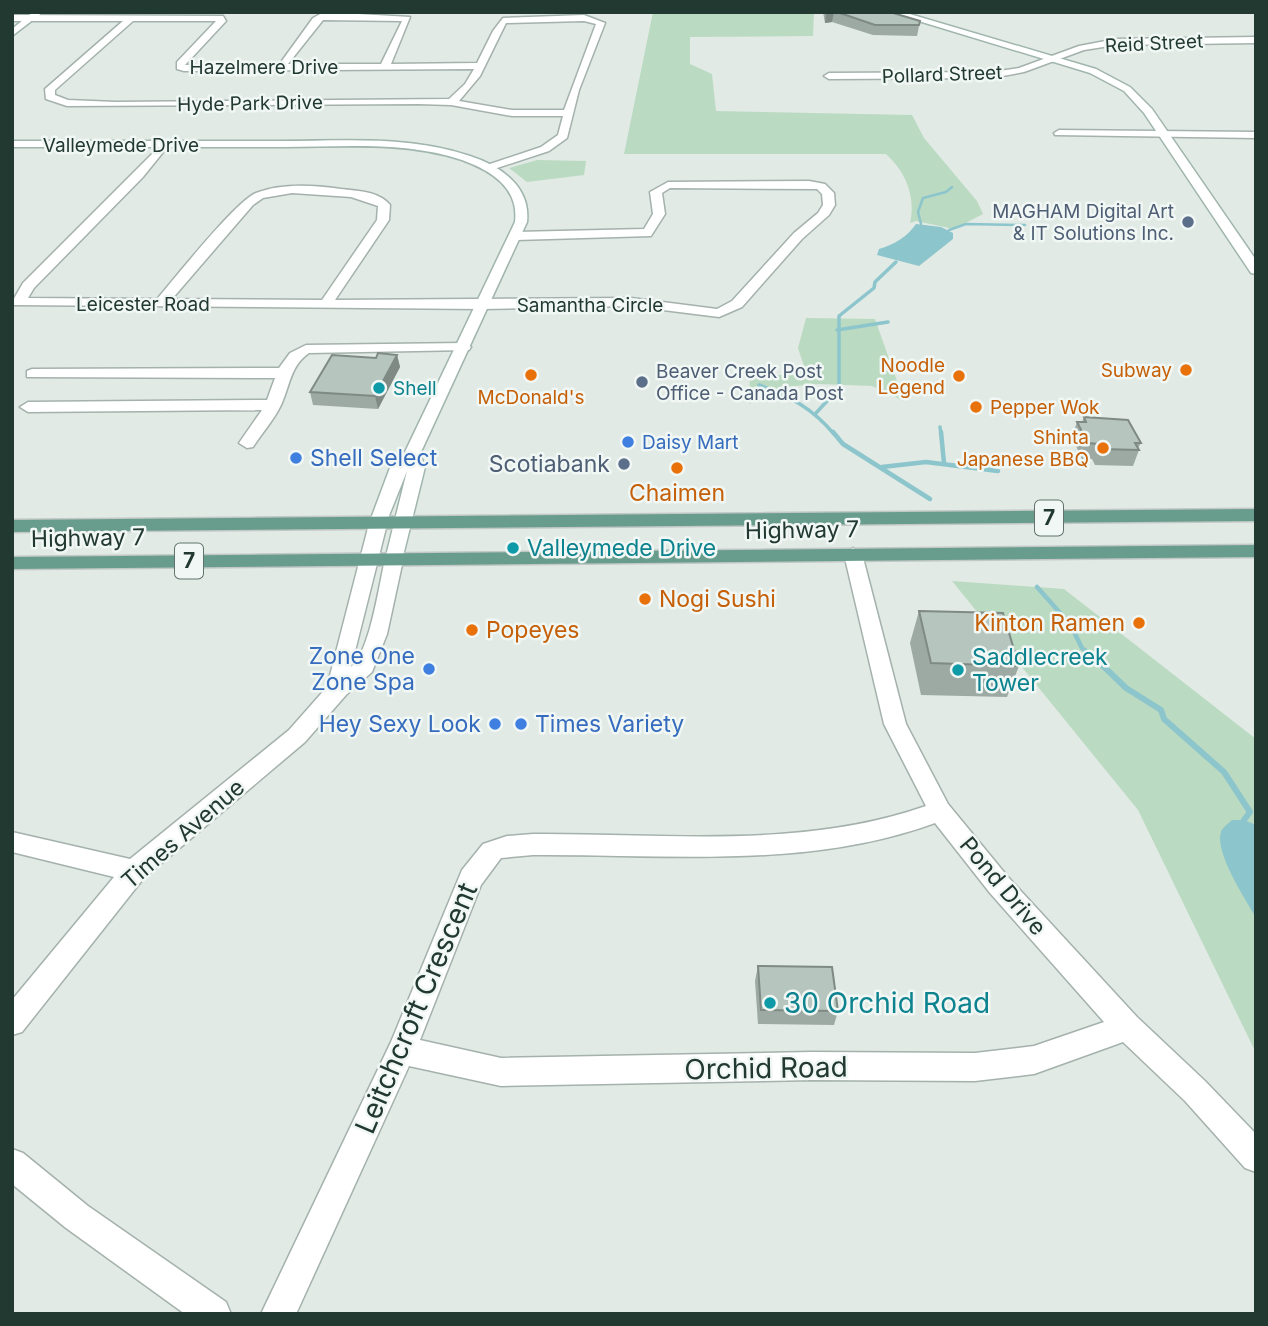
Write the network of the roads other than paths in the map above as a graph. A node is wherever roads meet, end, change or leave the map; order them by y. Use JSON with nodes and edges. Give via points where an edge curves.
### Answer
{"nodes":[{"id":1,"x":330,"y":12,"type":"edge"},
{"id":2,"x":893,"y":12,"type":"edge"},
{"id":3,"x":35,"y":15,"type":"edge"},
{"id":4,"x":12,"y":18,"type":"edge"},
{"id":5,"x":132,"y":18,"type":"junction"},
{"id":6,"x":319,"y":18,"type":"junction"},
{"id":7,"x":12,"y":33,"type":"edge"},
{"id":8,"x":1256,"y":40,"type":"edge"},
{"id":9,"x":1054,"y":59,"type":"junction"},
{"id":10,"x":385,"y":66,"type":"junction"},
{"id":11,"x":479,"y":66,"type":"junction"},
{"id":12,"x":281,"y":68,"type":"junction"},
{"id":13,"x":829,"y":76,"type":"dead end"},
{"id":14,"x":451,"y":102,"type":"junction"},
{"id":15,"x":567,"y":113,"type":"junction"},
{"id":16,"x":1164,"y":133,"type":"junction"},
{"id":17,"x":1059,"y":134,"type":"dead end"},
{"id":18,"x":1256,"y":135,"type":"edge"},
{"id":19,"x":12,"y":144,"type":"edge"},
{"id":20,"x":163,"y":146,"type":"junction"},
{"id":21,"x":488,"y":168,"type":"junction"},
{"id":22,"x":516,"y":236,"type":"junction"},
{"id":23,"x":1256,"y":270,"type":"edge"},
{"id":24,"x":327,"y":302,"type":"junction"},
{"id":25,"x":160,"y":304,"type":"junction"},
{"id":26,"x":482,"y":305,"type":"junction"},
{"id":27,"x":464,"y":346,"type":"junction"},
{"id":28,"x":284,"y":373,"type":"junction"},
{"id":29,"x":32,"y":374,"type":"dead end"},
{"id":30,"x":273,"y":405,"type":"junction"},
{"id":31,"x":28,"y":407,"type":"dead end"},
{"id":32,"x":247,"y":443,"type":"dead end"},
{"id":33,"x":412,"y":454,"type":"junction"},
{"id":34,"x":1256,"y":516,"type":"edge"},
{"id":35,"x":378,"y":524,"type":"junction"},
{"id":36,"x":404,"y":524,"type":"junction"},
{"id":37,"x":12,"y":526,"type":"edge"},
{"id":38,"x":1256,"y":551,"type":"edge"},
{"id":39,"x":853,"y":554,"type":"junction"},
{"id":40,"x":366,"y":559,"type":"junction"},
{"id":41,"x":394,"y":561,"type":"junction"},
{"id":42,"x":12,"y":563,"type":"edge"},
{"id":43,"x":338,"y":689,"type":"junction"},
{"id":44,"x":940,"y":810,"type":"junction"},
{"id":45,"x":12,"y":842,"type":"edge"},
{"id":46,"x":134,"y":871,"type":"junction"},
{"id":47,"x":12,"y":1023,"type":"edge"},
{"id":48,"x":1127,"y":1027,"type":"junction"},
{"id":49,"x":402,"y":1050,"type":"junction"},
{"id":50,"x":1256,"y":1157,"type":"edge"},
{"id":51,"x":12,"y":1164,"type":"edge"},
{"id":52,"x":214,"y":1314,"type":"edge"},
{"id":53,"x":278,"y":1314,"type":"edge"}],
"edges":[{"from":1,"to":6,"type":"street"},
{"from":2,"to":9,"type":"street"},
{"from":3,"to":4,"type":"street","name":"Hazelmere Drive"},
{"from":3,"to":5,"type":"street","name":"Hazelmere Drive"},
{"from":3,"to":7,"type":"street"},
{"from":5,"to":12,"type":"street","name":"Hazelmere Drive","via":[[223,19],[180,67]]},
{"from":5,"to":14,"type":"street","name":"Hyde Park Drive","via":[[50,89],[50,97],[92,104]]},
{"from":6,"to":10,"type":"street","via":[[407,19]]},
{"from":6,"to":12,"type":"street"},
{"from":8,"to":9,"type":"street","name":"Reid Street","via":[[1129,41],[1091,46]]},
{"from":9,"to":13,"type":"street","name":"Pollard Street","via":[[992,75]]},
{"from":9,"to":16,"type":"street","via":[[1121,84],[1140,100]]},
{"from":10,"to":11,"type":"street","name":"Hazelmere Drive"},
{"from":10,"to":12,"type":"street","name":"Hazelmere Drive"},
{"from":11,"to":14,"type":"street"},
{"from":11,"to":15,"type":"street","via":[[503,20],[598,20],[600,26]]},
{"from":14,"to":15,"type":"street","name":"Hyde Park Drive","via":[[498,112]]},
{"from":15,"to":21,"type":"street","via":[[567,128],[555,144]]},
{"from":16,"to":17,"type":"street"},
{"from":16,"to":18,"type":"street"},
{"from":16,"to":23,"type":"street"},
{"from":19,"to":20,"type":"street","name":"Valleymede Drive"},
{"from":20,"to":21,"type":"street","name":"Valleymede Drive","via":[[393,144],[453,154]]},
{"from":20,"to":25,"type":"street","name":"Leicester Road","via":[[19,299],[31,305]]},
{"from":21,"to":22,"type":"street","name":"Valleymede Drive","via":[[503,177],[523,204]]},
{"from":22,"to":26,"type":"street","name":"Valleymede Drive"},
{"from":22,"to":26,"type":"street","name":"Samantha Circle","via":[[647,233],[660,209],[656,192],[668,185],[809,184],[828,193],[829,205],[823,215],[797,236],[727,312],[711,314],[651,303]]},
{"from":24,"to":25,"type":"street","name":"Leicester Road"},
{"from":24,"to":25,"type":"street","via":[[383,220],[384,205],[379,200],[332,191],[261,193]]},
{"from":24,"to":26,"type":"street","name":"Leicester Road"},
{"from":26,"to":27,"type":"street","name":"Valleymede Drive"},
{"from":27,"to":28,"type":"street","via":[[314,348],[295,356]]},
{"from":27,"to":33,"type":"street","name":"Valleymede Drive"},
{"from":28,"to":29,"type":"street"},
{"from":28,"to":30,"type":"street"},
{"from":30,"to":31,"type":"street"},
{"from":30,"to":32,"type":"street"},
{"from":33,"to":35,"type":"street","name":"Valleymede Drive","via":[[400,466]]},
{"from":33,"to":36,"type":"street","name":"Valleymede Drive","via":[[416,467]]},
{"from":34,"to":36,"type":"main road","name":"Highway 7","number":"7"},
{"from":35,"to":36,"type":"main road","name":"Highway 7","number":"7"},
{"from":35,"to":37,"type":"main road","name":"Highway 7","number":"7"},
{"from":35,"to":40,"type":"street"},
{"from":36,"to":41,"type":"street","name":"Valleymede Drive"},
{"from":38,"to":39,"type":"main road","name":"Highway 7","number":"7"},
{"from":39,"to":41,"type":"main road","name":"Highway 7","number":"7"},
{"from":39,"to":44,"type":"street","name":"Pond Drive","via":[[895,724]]},
{"from":40,"to":41,"type":"main road","name":"Highway 7","number":"7"},
{"from":40,"to":42,"type":"main road","name":"Highway 7","number":"7"},
{"from":40,"to":43,"type":"street","via":[[338,667]]},
{"from":41,"to":43,"type":"street","name":"Times Avenue","via":[[365,667]]},
{"from":43,"to":46,"type":"street","name":"Times Avenue","via":[[306,728]]},
{"from":44,"to":48,"type":"street","name":"Pond Drive","via":[[999,885]]},
{"from":44,"to":49,"type":"street","name":"Leitchcroft Crescent","via":[[842,841],[495,849],[476,868]]},
{"from":45,"to":46,"type":"street"},
{"from":46,"to":47,"type":"street","name":"Times Avenue"},
{"from":48,"to":49,"type":"street","name":"Orchid Road","via":[[1034,1060],[975,1067],[501,1072]]},
{"from":48,"to":50,"type":"street","name":"Pond Drive"},
{"from":49,"to":53,"type":"street","name":"Leitchcroft Crescent"},
{"from":51,"to":52,"type":"street","via":[[77,1217]]}]}
